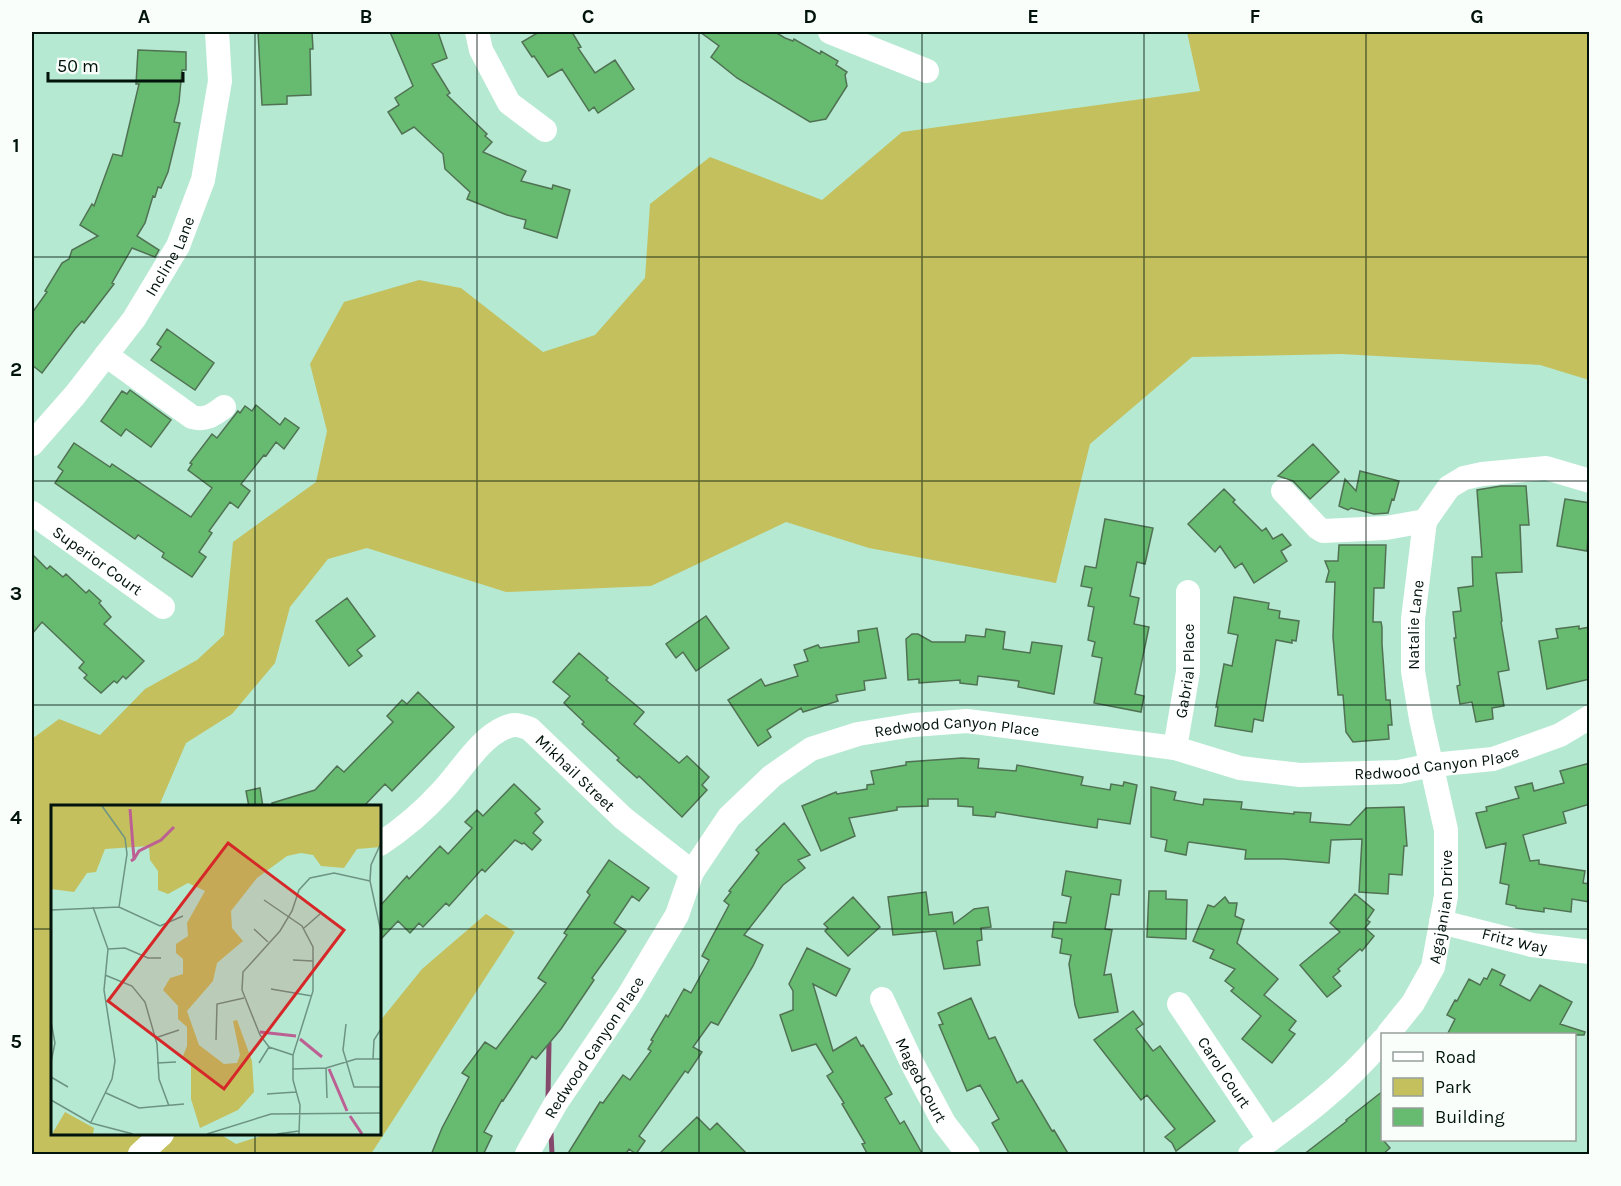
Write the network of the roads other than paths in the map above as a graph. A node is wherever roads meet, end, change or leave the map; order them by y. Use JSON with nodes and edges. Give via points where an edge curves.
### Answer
{"nodes":[{"id":1,"x":218,"y":32,"type":"edge"},
{"id":2,"x":477,"y":32,"type":"edge"},
{"id":3,"x":830,"y":32,"type":"edge"},
{"id":4,"x":927,"y":71,"type":"dead end"},
{"id":5,"x":545,"y":130,"type":"dead end"},
{"id":6,"x":106,"y":355,"type":"junction"},
{"id":7,"x":224,"y":407,"type":"dead end"},
{"id":8,"x":32,"y":444,"type":"edge"},
{"id":9,"x":1590,"y":481,"type":"edge"},
{"id":10,"x":1283,"y":491,"type":"dead end"},
{"id":11,"x":32,"y":513,"type":"edge"},
{"id":12,"x":1425,"y":520,"type":"junction"},
{"id":13,"x":1188,"y":592,"type":"dead end"},
{"id":14,"x":163,"y":608,"type":"dead end"},
{"id":15,"x":1590,"y":717,"type":"edge"},
{"id":16,"x":1175,"y":748,"type":"junction"},
{"id":17,"x":1432,"y":765,"type":"junction"},
{"id":18,"x":381,"y":843,"type":"edge"},
{"id":19,"x":692,"y":872,"type":"junction"},
{"id":20,"x":1441,"y":922,"type":"junction"},
{"id":21,"x":1590,"y":952,"type":"edge"},
{"id":22,"x":882,"y":999,"type":"dead end"},
{"id":23,"x":1179,"y":1004,"type":"dead end"},
{"id":24,"x":1390,"y":1033,"type":"edge"},
{"id":25,"x":1381,"y":1043,"type":"edge"},
{"id":26,"x":161,"y":1135,"type":"edge"},
{"id":27,"x":1270,"y":1140,"type":"junction"},
{"id":28,"x":140,"y":1155,"type":"edge"},
{"id":29,"x":527,"y":1155,"type":"edge"},
{"id":30,"x":969,"y":1155,"type":"edge"},
{"id":31,"x":1250,"y":1155,"type":"edge"}],
"edges":[{"from":1,"to":6,"type":"street","name":"Incline Lane","via":[[220,81],[203,180],[178,246],[134,319]]},
{"from":2,"to":5,"type":"street","via":[[481,50],[509,103]]},
{"from":3,"to":4,"type":"street"},
{"from":6,"to":7,"type":"street","via":[[192,417],[212,417]]},
{"from":6,"to":8,"type":"street","name":"Incline Lane"},
{"from":9,"to":12,"type":"street","via":[[1546,468],[1464,478],[1449,487]]},
{"from":10,"to":12,"type":"street","via":[[1323,531],[1386,528]]},
{"from":11,"to":14,"type":"street","name":"Superior Court"},
{"from":12,"to":17,"type":"street","name":"Natalie Lane","via":[[1413,619],[1413,671]]},
{"from":13,"to":16,"type":"street","name":"Gabrial Place","via":[[1188,672]]},
{"from":15,"to":17,"type":"street","name":"Redwood Canyon Place","via":[[1560,735],[1493,759]]},
{"from":16,"to":17,"type":"street","name":"Redwood Canyon Place","via":[[1240,768],[1300,776],[1399,772]]},
{"from":16,"to":19,"type":"street","name":"Redwood Canyon Place","via":[[967,721],[858,734],[811,749],[772,776],[729,818]]},
{"from":17,"to":20,"type":"street","name":"Agajanian Drive","via":[[1446,830],[1446,896]]},
{"from":18,"to":19,"type":"street","name":"Mikhail Street","via":[[443,790],[487,739],[518,724],[530,729],[623,818]]},
{"from":19,"to":29,"type":"street","name":"Redwood Canyon Place","via":[[676,915]]},
{"from":20,"to":21,"type":"street","name":"Fritz Way","via":[[1532,945]]},
{"from":20,"to":24,"type":"street","name":"Agajanian Drive","via":[[1433,967],[1413,1003]]},
{"from":22,"to":30,"type":"street","name":"Maged Court","via":[[939,1113]]},
{"from":23,"to":27,"type":"street","name":"Carol Court"},
{"from":25,"to":27,"type":"street","via":[[1361,1067]]},
{"from":26,"to":28,"type":"street"},
{"from":27,"to":31,"type":"street"}]}
